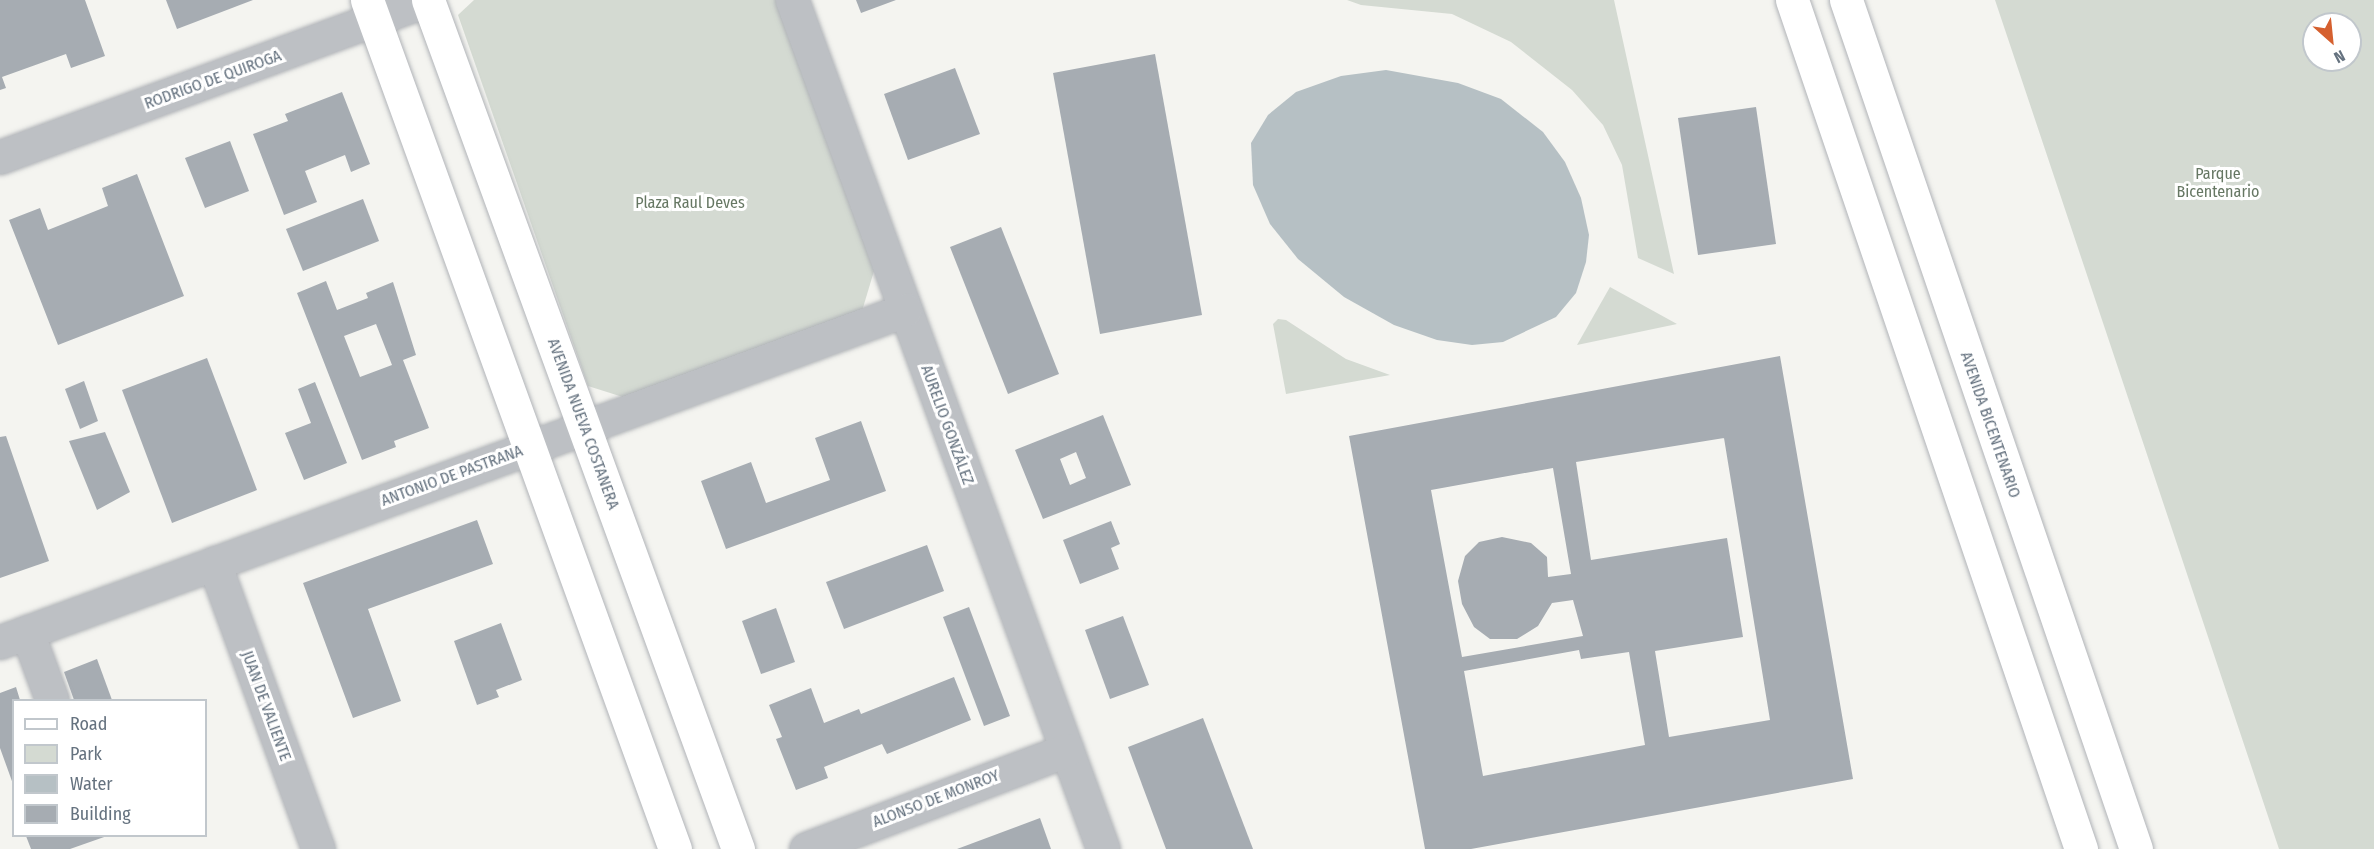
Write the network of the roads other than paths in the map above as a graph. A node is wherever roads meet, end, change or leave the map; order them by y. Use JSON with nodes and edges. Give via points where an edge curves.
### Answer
{"nodes":[{"id":1,"x":427,"y":0,"type":"edge"},
{"id":2,"x":792,"y":0,"type":"edge"},
{"id":3,"x":1792,"y":0,"type":"edge"},
{"id":4,"x":1846,"y":0,"type":"edge"},
{"id":5,"x":371,"y":10,"type":"edge"},
{"id":6,"x":0,"y":157,"type":"edge"},
{"id":7,"x":905,"y":310,"type":"junction"},
{"id":8,"x":585,"y":428,"type":"junction"},
{"id":9,"x":529,"y":448,"type":"junction"},
{"id":10,"x":214,"y":563,"type":"junction"},
{"id":11,"x":14,"y":637,"type":"edge"},
{"id":12,"x":51,"y":699,"type":"edge"},
{"id":13,"x":1067,"y":750,"type":"junction"},
{"id":14,"x":318,"y":849,"type":"edge"},
{"id":15,"x":675,"y":849,"type":"edge"},
{"id":16,"x":738,"y":849,"type":"edge"},
{"id":17,"x":806,"y":849,"type":"edge"},
{"id":18,"x":1103,"y":849,"type":"edge"},
{"id":19,"x":2080,"y":849,"type":"edge"},
{"id":20,"x":2136,"y":849,"type":"edge"}],
"edges":[{"from":1,"to":5,"type":"street","name":"RODRIGO DE QUIROGA"},
{"from":1,"to":8,"type":"main road","name":"AVENIDA NUEVA COSTANERA"},
{"from":2,"to":7,"type":"street","name":"AURELIO GONZÁLEZ"},
{"from":3,"to":19,"type":"main road"},
{"from":4,"to":20,"type":"main road","name":"AVENIDA BICENTENARIO"},
{"from":5,"to":6,"type":"street","name":"RODRIGO DE QUIROGA"},
{"from":5,"to":9,"type":"main road"},
{"from":7,"to":8,"type":"street","name":"ANTONIO DE PASTRANA"},
{"from":7,"to":13,"type":"street","name":"AURELIO GONZÁLEZ"},
{"from":8,"to":9,"type":"street","name":"ANTONIO DE PASTRANA"},
{"from":8,"to":16,"type":"main road","name":"AVENIDA NUEVA COSTANERA"},
{"from":9,"to":10,"type":"street","name":"ANTONIO DE PASTRANA"},
{"from":9,"to":15,"type":"main road"},
{"from":10,"to":11,"type":"street","name":"ANTONIO DE PASTRANA"},
{"from":10,"to":14,"type":"street","name":"JUAN DE VALIENTE"},
{"from":11,"to":12,"type":"street"},
{"from":13,"to":17,"type":"street","name":"ALONSO DE MONROY"},
{"from":13,"to":18,"type":"street","name":"AURELIO GONZÁLEZ"}]}
